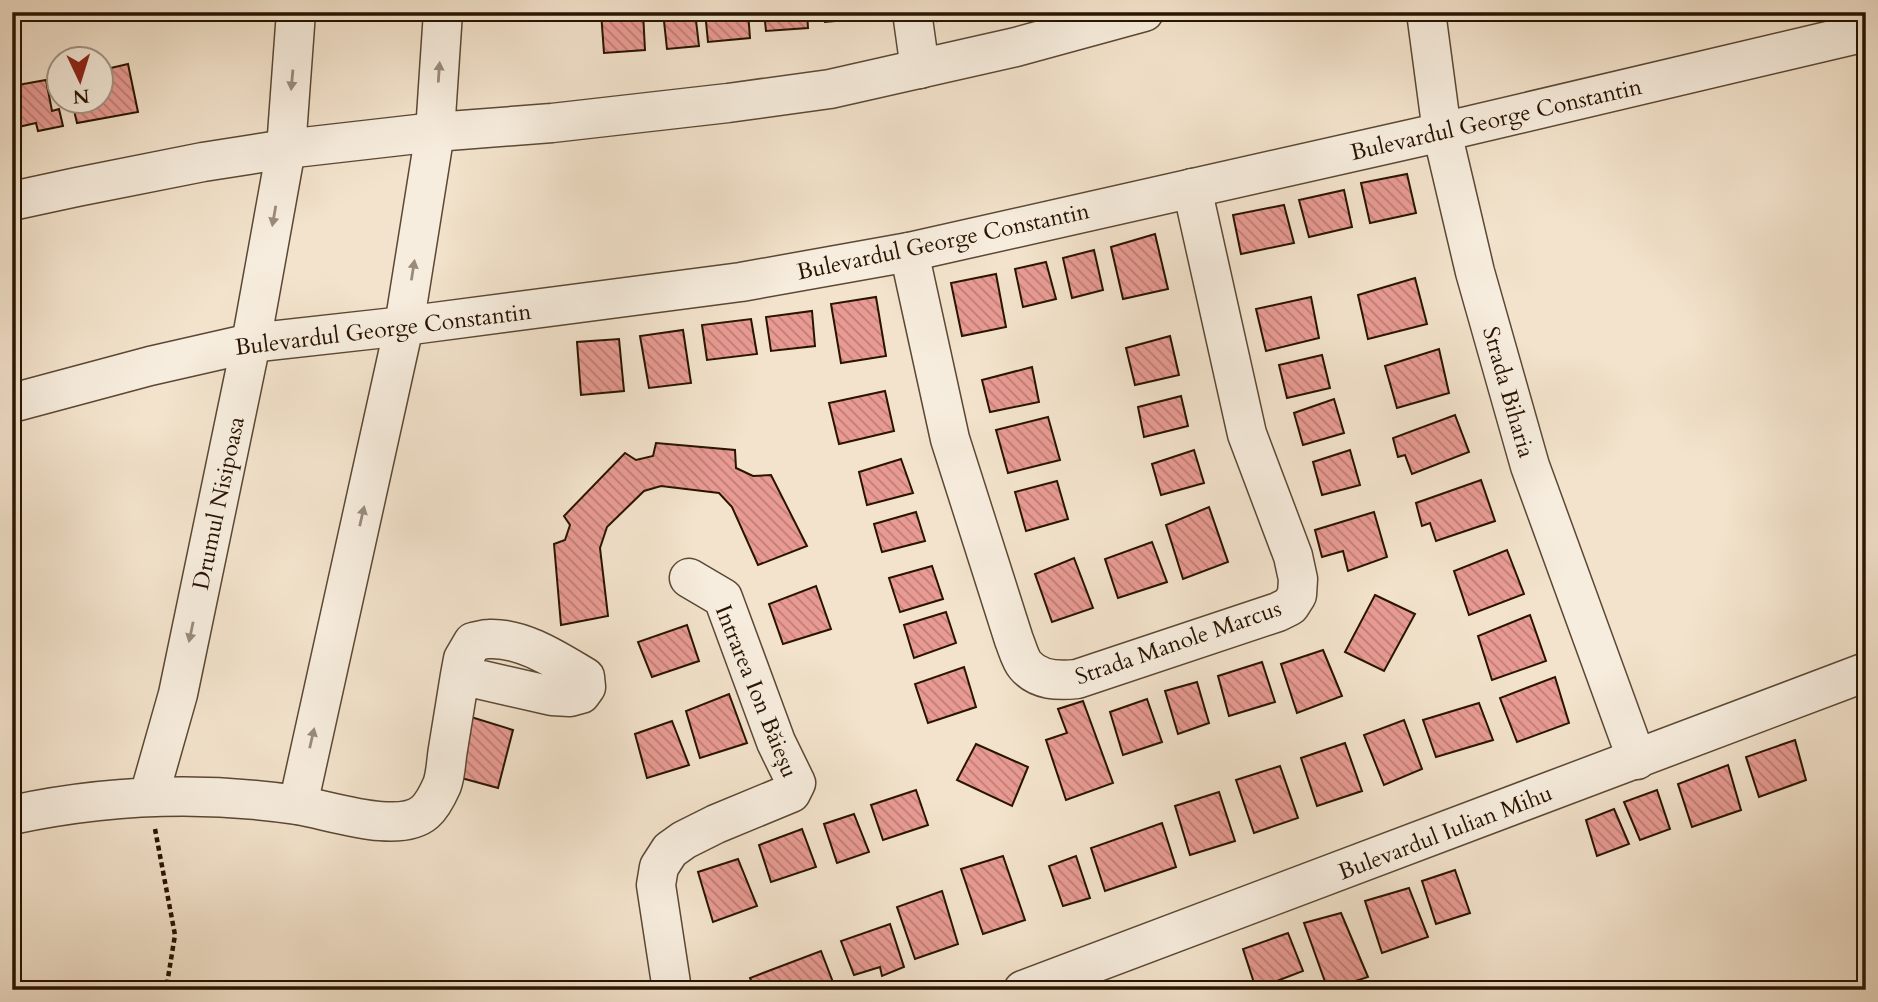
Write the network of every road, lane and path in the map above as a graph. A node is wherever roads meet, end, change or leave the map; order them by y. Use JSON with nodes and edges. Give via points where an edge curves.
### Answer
{"nodes":[{"id":1,"x":296,"y":12,"type":"edge"},
{"id":2,"x":443,"y":12,"type":"edge"},
{"id":3,"x":912,"y":12,"type":"edge"},
{"id":4,"x":1144,"y":12,"type":"edge"},
{"id":5,"x":1426,"y":12,"type":"edge"},
{"id":6,"x":1866,"y":32,"type":"edge"},
{"id":7,"x":920,"y":69,"type":"junction"},
{"id":8,"x":435,"y":132,"type":"junction"},
{"id":9,"x":1442,"y":132,"type":"junction"},
{"id":10,"x":286,"y":149,"type":"junction"},
{"id":11,"x":1192,"y":188,"type":"junction"},
{"id":12,"x":12,"y":201,"type":"edge"},
{"id":13,"x":909,"y":252,"type":"junction"},
{"id":14,"x":404,"y":326,"type":"junction"},
{"id":15,"x":251,"y":343,"type":"junction"},
{"id":16,"x":12,"y":404,"type":"edge"},
{"id":17,"x":689,"y":578,"type":"dead end"},
{"id":18,"x":1866,"y":672,"type":"edge"},
{"id":19,"x":460,"y":675,"type":"dead end"},
{"id":20,"x":1637,"y":760,"type":"junction"},
{"id":21,"x":149,"y":796,"type":"junction"},
{"id":22,"x":298,"y":805,"type":"junction"},
{"id":23,"x":12,"y":815,"type":"edge"},
{"id":24,"x":166,"y":990,"type":"edge"},
{"id":25,"x":672,"y":990,"type":"edge"},
{"id":26,"x":1023,"y":990,"type":"edge"}],
"edges":[{"from":1,"to":10,"type":"street","name":"Drumul Nisipoasa","one_way":true},
{"from":8,"to":2,"type":"street","one_way":true},
{"from":3,"to":7,"type":"street"},
{"from":4,"to":7,"type":"street"},
{"from":5,"to":9,"type":"street","name":"Strada Biharia"},
{"from":6,"to":9,"type":"street","name":"Bulevardul George Constantin"},
{"from":7,"to":8,"type":"street","via":[[830,89],[728,103]]},
{"from":8,"to":10,"type":"street"},
{"from":14,"to":8,"type":"street","one_way":true},
{"from":9,"to":11,"type":"street","name":"Bulevardul George Constantin"},
{"from":9,"to":20,"type":"street","name":"Strada Biharia","via":[[1475,272],[1530,466]]},
{"from":10,"to":12,"type":"street"},
{"from":10,"to":15,"type":"street","name":"Drumul Nisipoasa","one_way":true},
{"from":11,"to":13,"type":"street","name":"Bulevardul George Constantin"},
{"from":11,"to":13,"type":"street","name":"Strada Manole Marcus","via":[[1247,434],[1293,556],[1297,595],[1290,606],[1278,612],[1077,679],[1056,682],[1038,675],[1024,665],[1014,640],[950,439]]},
{"from":13,"to":14,"type":"street","name":"Bulevardul George Constantin","via":[[741,282]]},
{"from":14,"to":15,"type":"street","name":"Bulevardul George Constantin"},
{"from":22,"to":14,"type":"street","one_way":true},
{"from":15,"to":16,"type":"street","name":"Bulevardul George Constantin"},
{"from":15,"to":21,"type":"street","name":"Drumul Nisipoasa","one_way":true,"via":[[178,694]]},
{"from":17,"to":25,"type":"street","name":"Intrarea Ion Băieșu","via":[[723,598],[776,742],[796,783],[791,793],[684,840],[659,867],[656,884]]},
{"from":18,"to":20,"type":"street","name":"Bulevardul Iulian Mihu"},
{"from":19,"to":22,"type":"street","via":[[442,784],[428,810],[398,823]]},
{"from":20,"to":26,"type":"street","name":"Bulevardul Iulian Mihu"},
{"from":21,"to":22,"type":"street"},
{"from":21,"to":23,"type":"street"},
{"from":21,"to":24,"type":"path","via":[[176,935]]}]}
